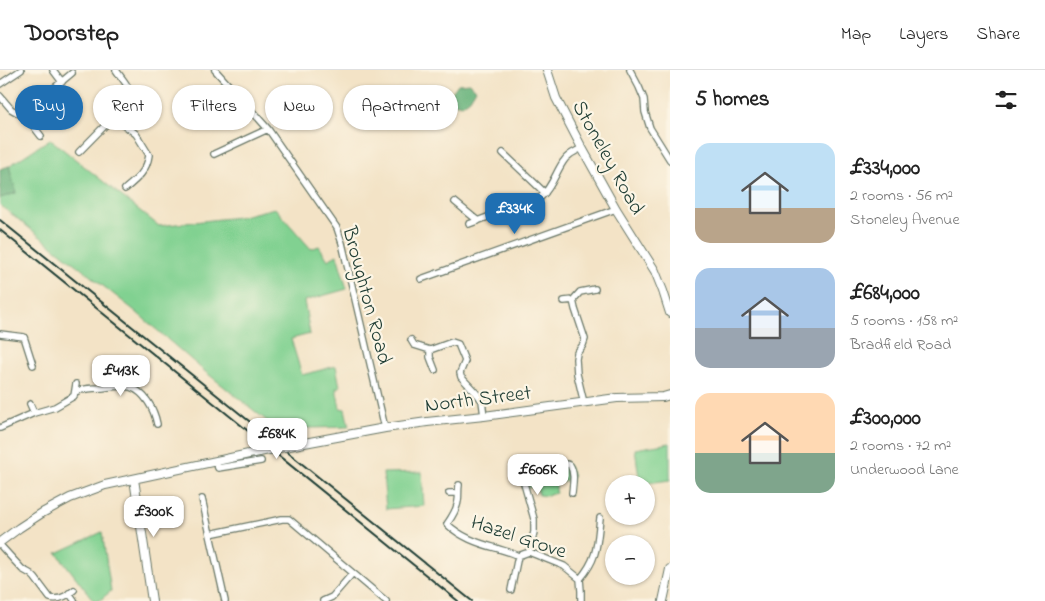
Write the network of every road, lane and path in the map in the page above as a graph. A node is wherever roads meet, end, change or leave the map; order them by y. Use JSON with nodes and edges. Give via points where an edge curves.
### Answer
{"nodes":[{"id":1,"x":21,"y":70,"type":"edge"},
{"id":2,"x":53,"y":70,"type":"edge"},
{"id":3,"x":116,"y":70,"type":"edge"},
{"id":4,"x":215,"y":70,"type":"edge"},
{"id":5,"x":547,"y":70,"type":"edge"},
{"id":6,"x":630,"y":70,"type":"edge"},
{"id":7,"x":72,"y":73,"type":"dead end"},
{"id":8,"x":62,"y":82,"type":"junction"},
{"id":9,"x":0,"y":84,"type":"edge"},
{"id":10,"x":58,"y":85,"type":"edge"},
{"id":11,"x":127,"y":85,"type":"edge"},
{"id":12,"x":0,"y":96,"type":"edge"},
{"id":13,"x":15,"y":111,"type":"edge"},
{"id":14,"x":265,"y":126,"type":"edge"},
{"id":15,"x":36,"y":130,"type":"edge"},
{"id":16,"x":101,"y":130,"type":"edge"},
{"id":17,"x":131,"y":130,"type":"edge"},
{"id":18,"x":266,"y":130,"type":"edge"},
{"id":19,"x":269,"y":130,"type":"edge"},
{"id":20,"x":40,"y":136,"type":"dead end"},
{"id":21,"x":582,"y":148,"type":"junction"},
{"id":22,"x":80,"y":152,"type":"dead end"},
{"id":23,"x":503,"y":153,"type":"dead end"},
{"id":24,"x":214,"y":154,"type":"dead end"},
{"id":25,"x":670,"y":160,"type":"edge"},
{"id":26,"x":125,"y":189,"type":"dead end"},
{"id":27,"x":545,"y":193,"type":"junction"},
{"id":28,"x":455,"y":202,"type":"dead end"},
{"id":29,"x":616,"y":209,"type":"junction"},
{"id":30,"x":478,"y":221,"type":"junction"},
{"id":31,"x":469,"y":224,"type":"dead end"},
{"id":32,"x":421,"y":279,"type":"dead end"},
{"id":33,"x":595,"y":289,"type":"dead end"},
{"id":34,"x":573,"y":300,"type":"junction"},
{"id":35,"x":564,"y":301,"type":"dead end"},
{"id":36,"x":670,"y":313,"type":"edge"},
{"id":37,"x":0,"y":334,"type":"edge"},
{"id":38,"x":411,"y":340,"type":"dead end"},
{"id":39,"x":430,"y":350,"type":"junction"},
{"id":40,"x":33,"y":365,"type":"dead end"},
{"id":41,"x":435,"y":370,"type":"dead end"},
{"id":42,"x":76,"y":384,"type":"dead end"},
{"id":43,"x":75,"y":392,"type":"junction"},
{"id":44,"x":668,"y":397,"type":"edge"},
{"id":45,"x":584,"y":403,"type":"junction"},
{"id":46,"x":30,"y":404,"type":"dead end"},
{"id":47,"x":34,"y":413,"type":"junction"},
{"id":48,"x":484,"y":416,"type":"junction"},
{"id":49,"x":156,"y":424,"type":"dead end"},
{"id":50,"x":0,"y":428,"type":"edge"},
{"id":51,"x":385,"y":428,"type":"junction"},
{"id":52,"x":260,"y":461,"type":"dead end"},
{"id":53,"x":216,"y":462,"type":"junction"},
{"id":54,"x":134,"y":479,"type":"junction"},
{"id":55,"x":459,"y":485,"type":"dead end"},
{"id":56,"x":449,"y":493,"type":"dead end"},
{"id":57,"x":458,"y":493,"type":"junction"},
{"id":58,"x":572,"y":493,"type":"dead end"},
{"id":59,"x":202,"y":499,"type":"dead end"},
{"id":60,"x":600,"y":518,"type":"dead end"},
{"id":61,"x":441,"y":521,"type":"dead end"},
{"id":62,"x":447,"y":524,"type":"junction"},
{"id":63,"x":210,"y":534,"type":"junction"},
{"id":64,"x":0,"y":543,"type":"edge"},
{"id":65,"x":529,"y":552,"type":"junction"},
{"id":66,"x":518,"y":556,"type":"junction"},
{"id":67,"x":670,"y":569,"type":"edge"},
{"id":68,"x":352,"y":574,"type":"junction"},
{"id":69,"x":580,"y":579,"type":"junction"},
{"id":70,"x":511,"y":590,"type":"dead end"},
{"id":71,"x":582,"y":591,"type":"junction"},
{"id":72,"x":74,"y":600,"type":"edge"},
{"id":73,"x":152,"y":601,"type":"edge"},
{"id":74,"x":225,"y":601,"type":"edge"},
{"id":75,"x":323,"y":601,"type":"edge"},
{"id":76,"x":386,"y":601,"type":"edge"},
{"id":77,"x":581,"y":601,"type":"edge"},
{"id":78,"x":586,"y":601,"type":"edge"},
{"id":79,"x":664,"y":601,"type":"edge"}],
"edges":[{"from":1,"to":9,"type":"street"},
{"from":2,"to":8,"type":"street"},
{"from":3,"to":11,"type":"street"},
{"from":4,"to":14,"type":"street","name":"Broughton Road"},
{"from":5,"to":21,"type":"main road","name":"Stoneley Road","via":[[556,98]]},
{"from":6,"to":25,"type":"street","via":[[640,87],[650,128]]},
{"from":7,"to":8,"type":"street"},
{"from":8,"to":10,"type":"street"},
{"from":12,"to":13,"type":"street"},
{"from":15,"to":20,"type":"street"},
{"from":16,"to":22,"type":"street"},
{"from":17,"to":26,"type":"street","via":[[150,155],[140,176]]},
{"from":18,"to":24,"type":"street"},
{"from":19,"to":51,"type":"street","name":"Broughton Road","via":[[336,228],[342,243]]},
{"from":21,"to":27,"type":"street","via":[[562,163]]},
{"from":21,"to":29,"type":"main road","name":"Stoneley Road"},
{"from":23,"to":27,"type":"street"},
{"from":27,"to":30,"type":"street","via":[[542,197]]},
{"from":28,"to":30,"type":"street"},
{"from":29,"to":32,"type":"street"},
{"from":29,"to":36,"type":"main road","name":"Stoneley Road","via":[[655,271]]},
{"from":30,"to":31,"type":"street"},
{"from":33,"to":34,"type":"street","via":[[580,292]]},
{"from":34,"to":35,"type":"street"},
{"from":34,"to":45,"type":"street","via":[[585,339],[576,359]]},
{"from":37,"to":40,"type":"street","via":[[25,334]]},
{"from":38,"to":39,"type":"street","via":[[414,346]]},
{"from":39,"to":41,"type":"street"},
{"from":39,"to":48,"type":"street","via":[[452,342],[458,344],[465,361],[461,377],[478,395]]},
{"from":42,"to":43,"type":"street"},
{"from":43,"to":47,"type":"street","via":[[74,396],[55,407]]},
{"from":43,"to":49,"type":"street","via":[[128,387],[136,390],[147,401]]},
{"from":44,"to":45,"type":"main road","name":"North Street","via":[[618,398]]},
{"from":45,"to":48,"type":"main road","name":"North Street"},
{"from":46,"to":47,"type":"street"},
{"from":47,"to":50,"type":"street"},
{"from":48,"to":51,"type":"main road","name":"North Street"},
{"from":51,"to":53,"type":"main road","name":"North Street","bridge":true},
{"from":52,"to":53,"type":"street","via":[[218,468]]},
{"from":53,"to":54,"type":"main road","name":"North Street"},
{"from":54,"to":64,"type":"main road","name":"North Street","via":[[105,485],[70,498],[42,513]]},
{"from":54,"to":73,"type":"main road"},
{"from":55,"to":57,"type":"street","name":"Hazel Grove"},
{"from":56,"to":57,"type":"street"},
{"from":57,"to":62,"type":"street","name":"Hazel Grove","via":[[456,510]]},
{"from":58,"to":65,"type":"street","via":[[574,475],[570,465],[525,475],[523,480],[534,519]]},
{"from":59,"to":63,"type":"street"},
{"from":60,"to":69,"type":"street","via":[[595,555]]},
{"from":61,"to":62,"type":"street"},
{"from":62,"to":66,"type":"street","name":"Hazel Grove","via":[[471,540]]},
{"from":63,"to":68,"type":"street","via":[[289,519]]},
{"from":63,"to":74,"type":"street"},
{"from":64,"to":72,"type":"street","via":[[52,600],[72,592]]},
{"from":65,"to":66,"type":"street","name":"Hazel Grove"},
{"from":65,"to":69,"type":"street","name":"Hazel Grove","via":[[564,566]]},
{"from":66,"to":70,"type":"street"},
{"from":67,"to":79,"type":"main road"},
{"from":68,"to":75,"type":"street","via":[[332,597]]},
{"from":68,"to":76,"type":"street"},
{"from":69,"to":71,"type":"street","name":"Hazel Grove"},
{"from":71,"to":77,"type":"street","name":"Hazel Grove"},
{"from":71,"to":78,"type":"street","name":"Hazel Grove"}]}
